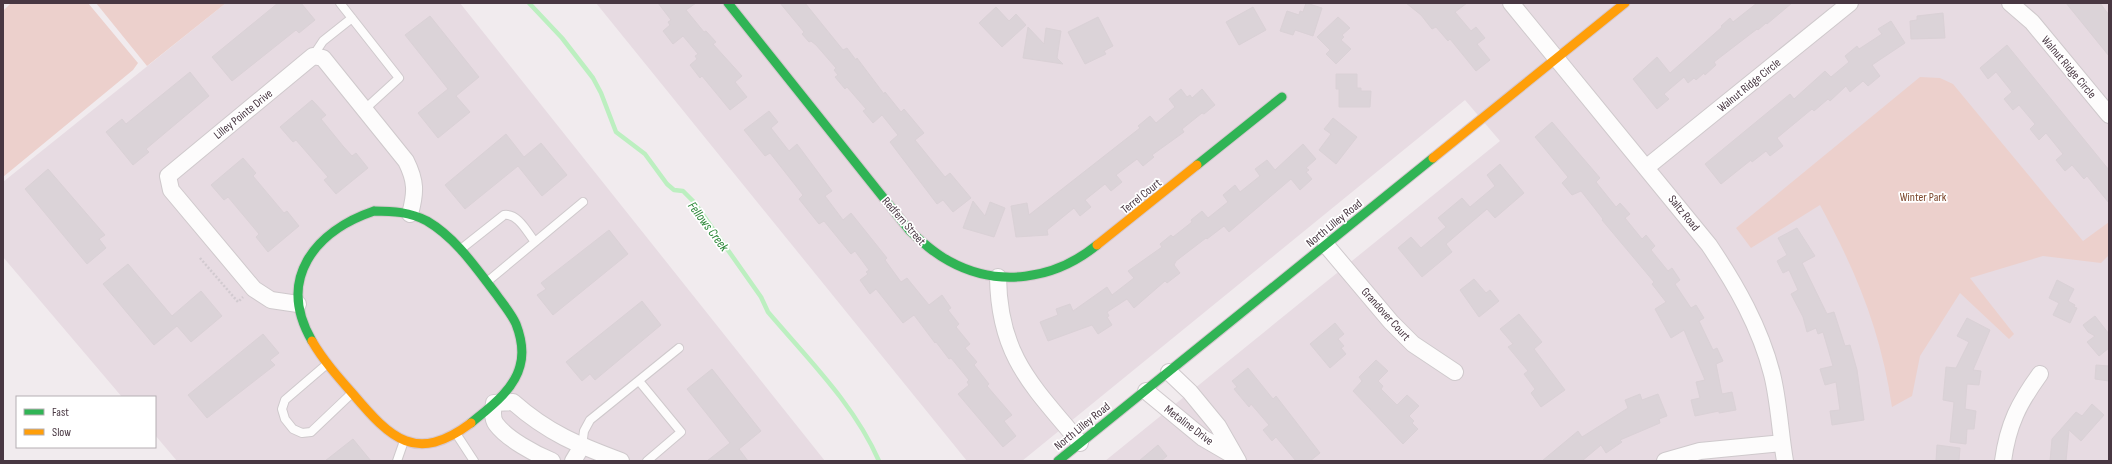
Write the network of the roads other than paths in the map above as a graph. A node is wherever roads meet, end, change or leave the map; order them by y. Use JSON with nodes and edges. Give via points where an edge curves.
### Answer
{"nodes":[{"id":1,"x":340,"y":3,"type":"edge"},
{"id":2,"x":728,"y":3,"type":"edge"},
{"id":3,"x":1511,"y":3,"type":"edge"},
{"id":4,"x":1625,"y":3,"type":"edge"},
{"id":5,"x":1850,"y":3,"type":"edge"},
{"id":6,"x":2010,"y":3,"type":"edge"},
{"id":7,"x":352,"y":18,"type":"junction"},
{"id":8,"x":313,"y":56,"type":"junction"},
{"id":9,"x":1557,"y":58,"type":"junction"},
{"id":10,"x":1282,"y":97,"type":"dead end"},
{"id":11,"x":365,"y":108,"type":"junction"},
{"id":12,"x":2109,"y":115,"type":"edge"},
{"id":13,"x":1647,"y":167,"type":"junction"},
{"id":14,"x":583,"y":202,"type":"dead end"},
{"id":15,"x":410,"y":214,"type":"junction"},
{"id":16,"x":535,"y":242,"type":"junction"},
{"id":17,"x":1326,"y":245,"type":"junction"},
{"id":18,"x":460,"y":250,"type":"junction"},
{"id":19,"x":998,"y":278,"type":"junction"},
{"id":20,"x":486,"y":283,"type":"junction"},
{"id":21,"x":298,"y":304,"type":"junction"},
{"id":22,"x":679,"y":348,"type":"dead end"},
{"id":23,"x":328,"y":363,"type":"junction"},
{"id":24,"x":1169,"y":372,"type":"junction"},
{"id":25,"x":1455,"y":372,"type":"dead end"},
{"id":26,"x":2040,"y":374,"type":"dead end"},
{"id":27,"x":639,"y":381,"type":"junction"},
{"id":28,"x":1146,"y":391,"type":"junction"},
{"id":29,"x":352,"y":393,"type":"junction"},
{"id":30,"x":494,"y":402,"type":"junction"},
{"id":31,"x":456,"y":434,"type":"junction"},
{"id":32,"x":405,"y":441,"type":"junction"},
{"id":33,"x":1080,"y":443,"type":"junction"},
{"id":34,"x":1782,"y":443,"type":"junction"},
{"id":35,"x":582,"y":446,"type":"junction"},
{"id":36,"x":1237,"y":459,"type":"edge"},
{"id":37,"x":397,"y":461,"type":"edge"},
{"id":38,"x":474,"y":461,"type":"edge"},
{"id":39,"x":552,"y":461,"type":"edge"},
{"id":40,"x":573,"y":461,"type":"edge"},
{"id":41,"x":621,"y":461,"type":"edge"},
{"id":42,"x":648,"y":461,"type":"edge"},
{"id":43,"x":1058,"y":461,"type":"edge"},
{"id":44,"x":1665,"y":461,"type":"edge"},
{"id":45,"x":1785,"y":461,"type":"edge"},
{"id":46,"x":2003,"y":461,"type":"edge"}],
"edges":[{"from":1,"to":7,"type":"lane"},
{"from":2,"to":19,"type":"street","name":"Redfern Street","via":[[910,231],[928,248],[949,262],[972,272]]},
{"from":3,"to":9,"type":"street","name":"Saltz Road"},
{"from":4,"to":9,"type":"street","name":"North Lilley Road"},
{"from":5,"to":13,"type":"street","name":"Walnut Ridge Circle"},
{"from":6,"to":12,"type":"street","name":"Walnut Ridge Circle","via":[[2032,22]]},
{"from":7,"to":8,"type":"lane","via":[[323,41]]},
{"from":7,"to":11,"type":"lane","via":[[399,78]]},
{"from":8,"to":11,"type":"street","via":[[323,58]]},
{"from":8,"to":21,"type":"street","name":"Lilley Pointe Drive","via":[[168,176],[171,190],[254,289],[271,300]]},
{"from":9,"to":13,"type":"street","name":"Saltz Road"},
{"from":9,"to":17,"type":"street","name":"North Lilley Road"},
{"from":10,"to":19,"type":"street","name":"Terrel Court","via":[[1080,260],[1039,275]]},
{"from":11,"to":15,"type":"street","via":[[406,161],[413,177],[415,192]]},
{"from":13,"to":34,"type":"street","name":"Saltz Road","via":[[1710,245],[1746,306],[1772,374]]},
{"from":14,"to":16,"type":"lane"},
{"from":15,"to":18,"type":"street","via":[[433,226]]},
{"from":15,"to":21,"type":"street","via":[[374,211],[357,215],[332,230],[319,241],[303,269],[297,295]]},
{"from":16,"to":18,"type":"lane","via":[[515,216],[510,214],[504,215]]},
{"from":16,"to":20,"type":"lane"},
{"from":17,"to":24,"type":"street","name":"North Lilley Road"},
{"from":17,"to":25,"type":"street","name":"Grandover Court","via":[[1412,344]]},
{"from":18,"to":20,"type":"street"},
{"from":19,"to":33,"type":"street","via":[[1001,320],[1015,359],[1033,387]]},
{"from":20,"to":30,"type":"street","via":[[517,326],[523,352],[510,388]]},
{"from":21,"to":23,"type":"street","via":[[311,341]]},
{"from":22,"to":27,"type":"lane"},
{"from":23,"to":29,"type":"street"},
{"from":23,"to":29,"type":"lane","via":[[285,400],[282,409],[285,419],[302,433],[311,432]]},
{"from":24,"to":28,"type":"street","name":"North Lilley Road"},
{"from":24,"to":36,"type":"street","name":"Metaline Drive","via":[[1190,392],[1218,426]]},
{"from":26,"to":46,"type":"street","via":[[2021,400],[2013,419]]},
{"from":27,"to":35,"type":"lane","via":[[590,420],[584,431]]},
{"from":27,"to":42,"type":"lane","via":[[681,432]]},
{"from":28,"to":33,"type":"street","name":"North Lilley Road"},
{"from":28,"to":36,"type":"street","name":"Metaline Drive","via":[[1203,438]]},
{"from":29,"to":32,"type":"street","via":[[380,426]]},
{"from":30,"to":31,"type":"street"},
{"from":30,"to":35,"type":"street","via":[[513,402],[540,425]]},
{"from":30,"to":39,"type":"street","via":[[493,414],[496,425],[537,455]]},
{"from":31,"to":32,"type":"street","via":[[430,444],[417,445]]},
{"from":31,"to":38,"type":"lane"},
{"from":32,"to":37,"type":"lane"},
{"from":33,"to":43,"type":"street","name":"North Lilley Road"},
{"from":34,"to":44,"type":"street","via":[[1700,451]]},
{"from":34,"to":45,"type":"street","name":"Saltz Road"},
{"from":35,"to":40,"type":"street"},
{"from":35,"to":41,"type":"street"}]}
